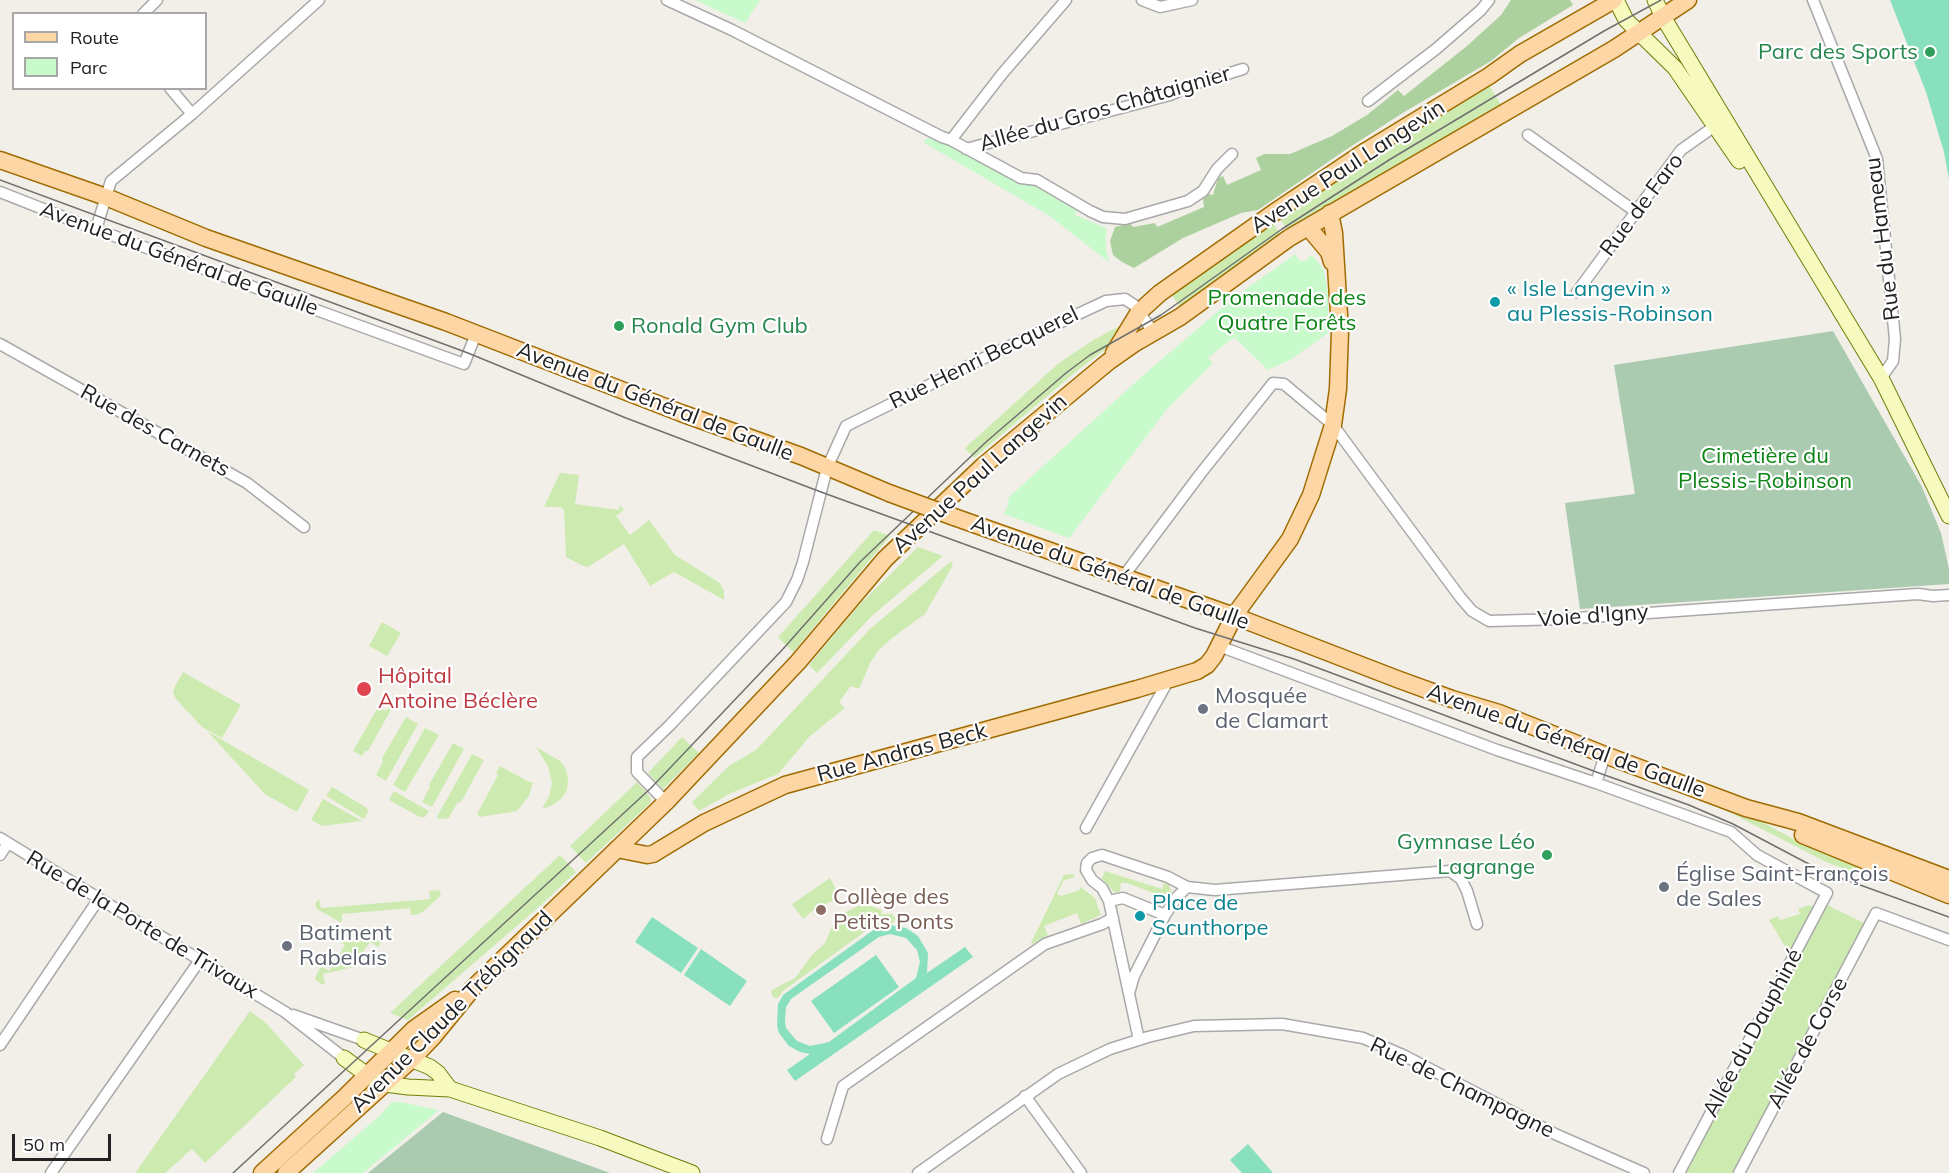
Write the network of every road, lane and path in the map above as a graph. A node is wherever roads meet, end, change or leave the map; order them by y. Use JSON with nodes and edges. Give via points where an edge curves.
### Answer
{"nodes":[{"id":1,"x":157,"y":0,"type":"edge"},
{"id":2,"x":320,"y":0,"type":"edge"},
{"id":3,"x":667,"y":0,"type":"edge"},
{"id":4,"x":1066,"y":0,"type":"edge"},
{"id":5,"x":1142,"y":0,"type":"edge"},
{"id":6,"x":1192,"y":0,"type":"edge"},
{"id":7,"x":1489,"y":0,"type":"edge"},
{"id":8,"x":1615,"y":0,"type":"edge"},
{"id":9,"x":1655,"y":0,"type":"edge"},
{"id":10,"x":1688,"y":0,"type":"edge"},
{"id":11,"x":1813,"y":0,"type":"edge"},
{"id":12,"x":145,"y":12,"type":"edge"},
{"id":13,"x":1663,"y":17,"type":"junction"},
{"id":14,"x":1639,"y":32,"type":"junction"},
{"id":15,"x":1243,"y":69,"type":"dead end"},
{"id":16,"x":172,"y":90,"type":"edge"},
{"id":17,"x":1368,"y":101,"type":"dead end"},
{"id":18,"x":192,"y":114,"type":"junction"},
{"id":19,"x":1715,"y":126,"type":"junction"},
{"id":20,"x":1528,"y":135,"type":"dead end"},
{"id":21,"x":947,"y":139,"type":"junction"},
{"id":22,"x":966,"y":149,"type":"junction"},
{"id":23,"x":1232,"y":154,"type":"dead end"},
{"id":24,"x":0,"y":160,"type":"edge"},
{"id":25,"x":1760,"y":176,"type":"junction"},
{"id":26,"x":0,"y":192,"type":"edge"},
{"id":27,"x":106,"y":197,"type":"junction"},
{"id":28,"x":1636,"y":212,"type":"junction"},
{"id":29,"x":1330,"y":213,"type":"junction"},
{"id":30,"x":1308,"y":227,"type":"junction"},
{"id":31,"x":96,"y":229,"type":"junction"},
{"id":32,"x":1814,"y":266,"type":"junction"},
{"id":33,"x":1335,"y":271,"type":"junction"},
{"id":34,"x":1577,"y":292,"type":"dead end"},
{"id":35,"x":1139,"y":312,"type":"junction"},
{"id":36,"x":1155,"y":333,"type":"junction"},
{"id":37,"x":476,"y":334,"type":"junction"},
{"id":38,"x":0,"y":344,"type":"edge"},
{"id":39,"x":1108,"y":362,"type":"junction"},
{"id":40,"x":1881,"y":378,"type":"junction"},
{"id":41,"x":1333,"y":425,"type":"junction"},
{"id":42,"x":827,"y":468,"type":"junction"},
{"id":43,"x":1949,"y":516,"type":"edge"},
{"id":44,"x":304,"y":527,"type":"dead end"},
{"id":45,"x":1123,"y":577,"type":"junction"},
{"id":46,"x":1949,"y":595,"type":"edge"},
{"id":47,"x":1234,"y":616,"type":"junction"},
{"id":48,"x":1219,"y":646,"type":"junction"},
{"id":49,"x":1169,"y":679,"type":"junction"},
{"id":50,"x":1605,"y":755,"type":"junction"},
{"id":51,"x":1596,"y":783,"type":"junction"},
{"id":52,"x":666,"y":802,"type":"junction"},
{"id":53,"x":1746,"y":808,"type":"junction"},
{"id":54,"x":1086,"y":828,"type":"dead end"},
{"id":55,"x":4,"y":840,"type":"edge"},
{"id":56,"x":616,"y":849,"type":"junction"},
{"id":57,"x":0,"y":855,"type":"edge"},
{"id":58,"x":1949,"y":879,"type":"edge"},
{"id":59,"x":1187,"y":887,"type":"junction"},
{"id":60,"x":1827,"y":893,"type":"joint"},
{"id":61,"x":1949,"y":895,"type":"edge"},
{"id":62,"x":99,"y":900,"type":"junction"},
{"id":63,"x":1109,"y":900,"type":"junction"},
{"id":64,"x":1166,"y":915,"type":"junction"},
{"id":65,"x":1113,"y":918,"type":"junction"},
{"id":66,"x":1477,"y":924,"type":"dead end"},
{"id":67,"x":1949,"y":940,"type":"edge"},
{"id":68,"x":200,"y":960,"type":"junction"},
{"id":69,"x":473,"y":988,"type":"junction"},
{"id":70,"x":1130,"y":990,"type":"junction"},
{"id":71,"x":285,"y":1012,"type":"junction"},
{"id":72,"x":364,"y":1040,"type":"joint"},
{"id":73,"x":1139,"y":1040,"type":"junction"},
{"id":74,"x":0,"y":1045,"type":"edge"},
{"id":75,"x":392,"y":1051,"type":"junction"},
{"id":76,"x":344,"y":1058,"type":"joint"},
{"id":77,"x":412,"y":1059,"type":"junction"},
{"id":78,"x":367,"y":1075,"type":"junction"},
{"id":79,"x":385,"y":1084,"type":"junction"},
{"id":80,"x":450,"y":1089,"type":"junction"},
{"id":81,"x":1025,"y":1096,"type":"junction"},
{"id":82,"x":827,"y":1139,"type":"dead end"},
{"id":83,"x":51,"y":1173,"type":"edge"},
{"id":84,"x":262,"y":1173,"type":"edge"},
{"id":85,"x":286,"y":1173,"type":"edge"},
{"id":86,"x":692,"y":1173,"type":"edge"},
{"id":87,"x":918,"y":1173,"type":"edge"},
{"id":88,"x":1081,"y":1173,"type":"edge"},
{"id":89,"x":1644,"y":1173,"type":"edge"},
{"id":90,"x":1679,"y":1173,"type":"edge"},
{"id":91,"x":1739,"y":1173,"type":"edge"}],
"edges":[{"from":1,"to":12,"type":"street"},
{"from":2,"to":18,"type":"street"},
{"from":3,"to":21,"type":"street"},
{"from":4,"to":21,"type":"street"},
{"from":5,"to":6,"type":"street","via":[[1160,7]]},
{"from":7,"to":17,"type":"street","via":[[1436,49]]},
{"from":8,"to":14,"type":"street","name":"Avenue Paul Langevin","via":[[1626,20]]},
{"from":8,"to":35,"type":"main road","name":"Avenue Paul Langevin","via":[[1520,54],[1356,158],[1160,293]]},
{"from":9,"to":13,"type":"street"},
{"from":10,"to":13,"type":"main road","name":"Avenue Paul Langevin"},
{"from":11,"to":40,"type":"street","name":"Rue du Hameau","via":[[1877,159],[1895,339],[1893,361]]},
{"from":13,"to":14,"type":"main road","name":"Avenue Paul Langevin"},
{"from":13,"to":25,"type":"street"},
{"from":14,"to":19,"type":"street","via":[[1675,68]]},
{"from":14,"to":29,"type":"main road","name":"Avenue Paul Langevin"},
{"from":15,"to":22,"type":"street","name":"Allée du Gros Châtaignier","via":[[1170,95]]},
{"from":16,"to":18,"type":"street"},
{"from":18,"to":27,"type":"street","via":[[111,181]]},
{"from":19,"to":25,"type":"street","via":[[1729,135]]},
{"from":19,"to":28,"type":"street","name":"Rue de Faro","via":[[1681,150]]},
{"from":19,"to":32,"type":"street"},
{"from":20,"to":28,"type":"street"},
{"from":21,"to":22,"type":"street"},
{"from":22,"to":23,"type":"street","via":[[1022,178],[1037,180],[1090,212],[1114,219],[1188,201],[1203,191],[1217,168]]},
{"from":24,"to":27,"type":"main road","name":"Avenue du Général de Gaulle"},
{"from":25,"to":32,"type":"street"},
{"from":26,"to":31,"type":"street","name":"Avenue du Général de Gaulle"},
{"from":27,"to":31,"type":"street"},
{"from":27,"to":37,"type":"main road","name":"Avenue du Général de Gaulle","via":[[206,238]]},
{"from":28,"to":34,"type":"street","name":"Rue de Faro"},
{"from":29,"to":30,"type":"main road","name":"Avenue Paul Langevin"},
{"from":29,"to":33,"type":"main road"},
{"from":30,"to":33,"type":"main road","via":[[1329,252]]},
{"from":30,"to":36,"type":"main road","name":"Avenue Paul Langevin"},
{"from":31,"to":37,"type":"street","name":"Avenue du Général de Gaulle","via":[[464,364]]},
{"from":32,"to":40,"type":"street"},
{"from":33,"to":41,"type":"main road","via":[[1340,331]]},
{"from":35,"to":36,"type":"street","name":"Rue Henri Becquerel"},
{"from":35,"to":39,"type":"main road","name":"Avenue Paul Langevin"},
{"from":35,"to":42,"type":"street","name":"Rue Henri Becquerel","via":[[1125,299],[1106,301],[850,423]]},
{"from":36,"to":39,"type":"main road","name":"Avenue Paul Langevin"},
{"from":37,"to":42,"type":"main road","name":"Avenue du Général de Gaulle"},
{"from":38,"to":44,"type":"street","name":"Rue des Carnets","via":[[247,483]]},
{"from":39,"to":52,"type":"main road","name":"Avenue Paul Langevin","via":[[983,466],[885,559],[798,662]]},
{"from":40,"to":43,"type":"street"},
{"from":41,"to":45,"type":"street","name":"Voie d'Igny","via":[[1284,384],[1273,383]]},
{"from":41,"to":46,"type":"street","name":"Voie d'Igny","via":[[1460,597],[1472,611],[1489,621]]},
{"from":41,"to":47,"type":"main road","via":[[1311,495],[1290,539]]},
{"from":42,"to":45,"type":"main road","name":"Avenue du Général de Gaulle","bridge":true},
{"from":42,"to":52,"type":"street","name":"Rue Henri Becquerel","via":[[803,562],[786,602],[637,757],[637,772]]},
{"from":45,"to":47,"type":"main road","name":"Avenue du Général de Gaulle"},
{"from":47,"to":48,"type":"main road","name":"Rue Andras Beck"},
{"from":47,"to":50,"type":"main road","name":"Avenue du Général de Gaulle","via":[[1397,679],[1499,712]]},
{"from":48,"to":49,"type":"main road","name":"Rue Andras Beck","via":[[1207,665]]},
{"from":48,"to":51,"type":"street","name":"Avenue du Général de Gaulle"},
{"from":49,"to":54,"type":"street"},
{"from":49,"to":56,"type":"main road","name":"Rue Andras Beck","via":[[785,785],[653,854]]},
{"from":50,"to":51,"type":"street"},
{"from":50,"to":53,"type":"main road","name":"Avenue du Général de Gaulle"},
{"from":51,"to":60,"type":"street","name":"Avenue du Général de Gaulle","via":[[1731,832],[1757,855]]},
{"from":52,"to":56,"type":"main road","name":"Avenue Claude Trébignaud"},
{"from":53,"to":58,"type":"main road","name":"Avenue du Général de Gaulle","via":[[1798,822]]},
{"from":53,"to":61,"type":"main road","name":"Avenue du Général de Gaulle"},
{"from":55,"to":57,"type":"street"},
{"from":55,"to":62,"type":"street","name":"Rue de la Porte de Trivaux"},
{"from":56,"to":69,"type":"main road","name":"Avenue Claude Trébignaud"},
{"from":59,"to":63,"type":"street","via":[[1102,855],[1092,858],[1086,870]]},
{"from":59,"to":64,"type":"street"},
{"from":59,"to":66,"type":"street","via":[[1215,890],[1450,871],[1461,879]]},
{"from":60,"to":90,"type":"street","name":"Allée du Dauphiné"},
{"from":62,"to":68,"type":"street","name":"Rue de la Porte de Trivaux"},
{"from":62,"to":74,"type":"street"},
{"from":63,"to":64,"type":"street","via":[[1123,898]]},
{"from":63,"to":65,"type":"street"},
{"from":64,"to":70,"type":"street"},
{"from":65,"to":70,"type":"street"},
{"from":65,"to":82,"type":"street","via":[[1045,944],[843,1086]]},
{"from":67,"to":91,"type":"street","name":"Allée de Corse","via":[[1876,913]]},
{"from":68,"to":71,"type":"street","name":"Rue de la Porte de Trivaux"},
{"from":68,"to":83,"type":"street"},
{"from":69,"to":75,"type":"main road","via":[[414,1029]]},
{"from":69,"to":77,"type":"main road","name":"Avenue Claude Trébignaud"},
{"from":70,"to":73,"type":"street"},
{"from":71,"to":72,"type":"street","name":"Rue de la Porte de Trivaux"},
{"from":71,"to":76,"type":"street","name":"Rue de la Porte de Trivaux"},
{"from":72,"to":75,"type":"street","name":"Rue de la Porte de Trivaux"},
{"from":73,"to":81,"type":"street","name":"Rue de Champagne","via":[[1058,1074]]},
{"from":73,"to":89,"type":"street","name":"Rue de Champagne","via":[[1194,1026],[1282,1024],[1363,1038],[1555,1134]]},
{"from":75,"to":77,"type":"street","name":"Rue de la Porte de Trivaux"},
{"from":75,"to":78,"type":"main road","name":"Avenue Claude Trébignaud"},
{"from":76,"to":78,"type":"street","name":"Rue de la Porte de Trivaux"},
{"from":77,"to":79,"type":"main road","name":"Avenue Claude Trébignaud"},
{"from":77,"to":80,"type":"street","name":"Rue de la Porte de Trivaux","via":[[438,1073]]},
{"from":78,"to":79,"type":"street","name":"Rue de la Porte de Trivaux"},
{"from":78,"to":84,"type":"main road","name":"Avenue Claude Trébignaud"},
{"from":79,"to":80,"type":"street","name":"Rue de la Porte de Trivaux"},
{"from":79,"to":85,"type":"main road","name":"Avenue Claude Trébignaud"},
{"from":80,"to":86,"type":"street","name":"Rue de la Porte de Trivaux"},
{"from":81,"to":87,"type":"street","name":"Rue de Champagne"},
{"from":81,"to":88,"type":"street"}]}
